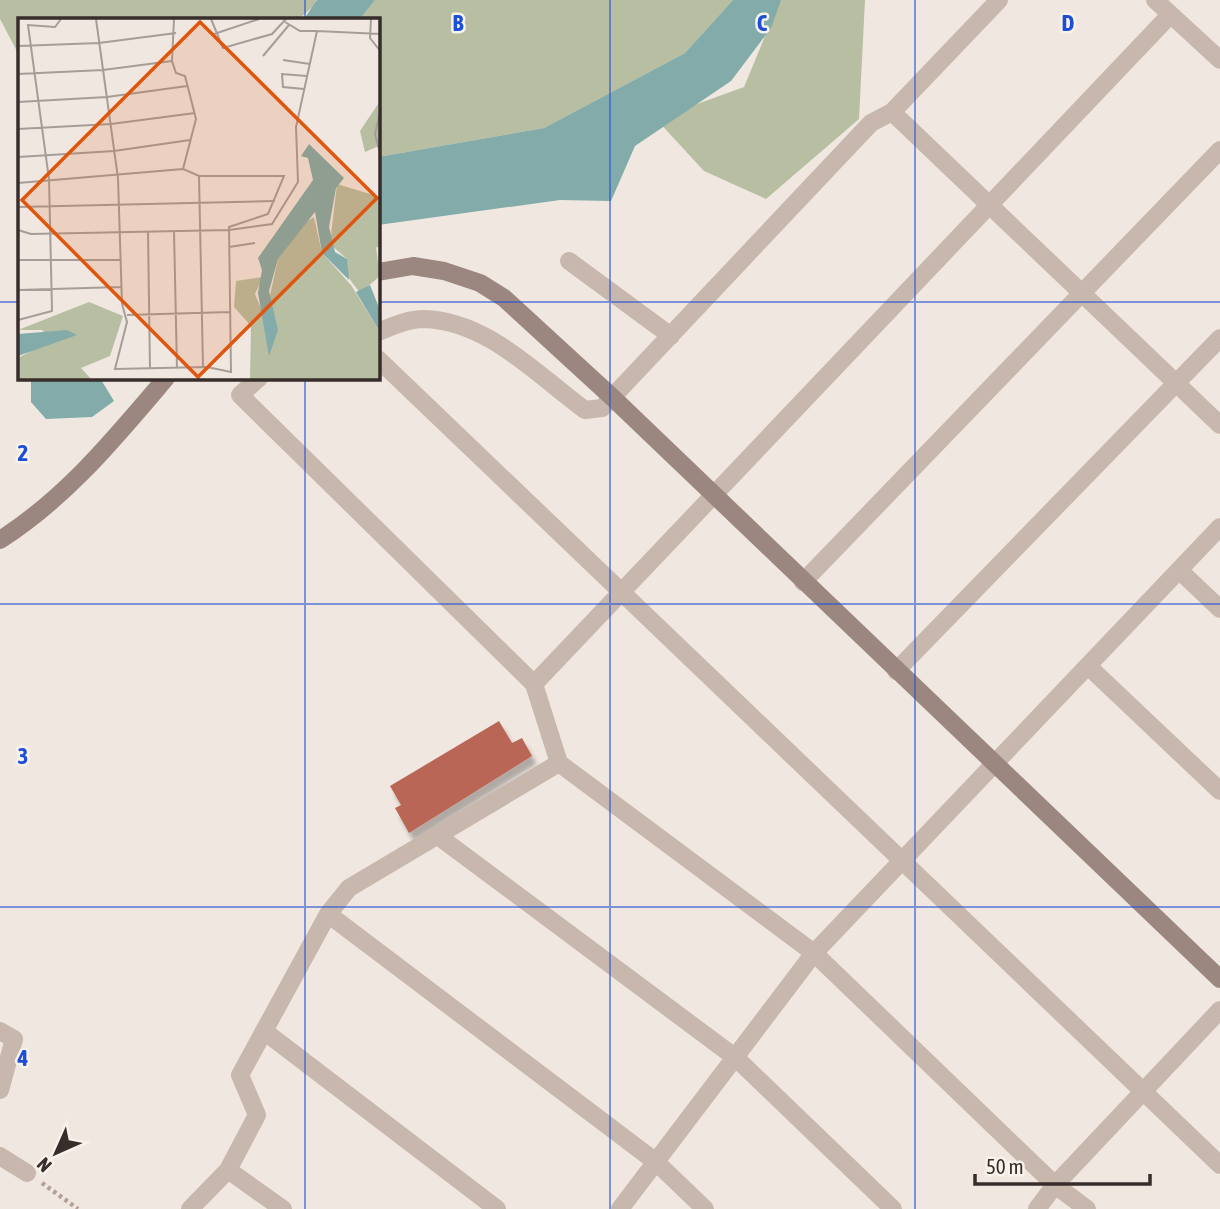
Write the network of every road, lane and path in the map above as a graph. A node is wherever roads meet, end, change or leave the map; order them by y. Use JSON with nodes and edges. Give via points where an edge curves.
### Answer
{"nodes":[{"id":1,"x":999,"y":0,"type":"edge"},
{"id":2,"x":1155,"y":0,"type":"edge"},
{"id":3,"x":1170,"y":15,"type":"junction"},
{"id":4,"x":1220,"y":60,"type":"edge"},
{"id":5,"x":892,"y":112,"type":"junction"},
{"id":6,"x":1220,"y":150,"type":"edge"},
{"id":7,"x":990,"y":206,"type":"junction"},
{"id":8,"x":569,"y":261,"type":"dead end"},
{"id":9,"x":380,"y":272,"type":"edge"},
{"id":10,"x":1083,"y":295,"type":"junction"},
{"id":11,"x":380,"y":331,"type":"edge"},
{"id":12,"x":671,"y":335,"type":"junction"},
{"id":13,"x":1220,"y":338,"type":"edge"},
{"id":14,"x":380,"y":361,"type":"edge"},
{"id":15,"x":164,"y":380,"type":"edge"},
{"id":16,"x":257,"y":380,"type":"edge"},
{"id":17,"x":1177,"y":384,"type":"junction"},
{"id":18,"x":612,"y":398,"type":"junction"},
{"id":19,"x":1220,"y":425,"type":"edge"},
{"id":20,"x":713,"y":496,"type":"junction"},
{"id":21,"x":1220,"y":527,"type":"edge"},
{"id":22,"x":0,"y":540,"type":"edge"},
{"id":23,"x":1180,"y":571,"type":"junction"},
{"id":24,"x":803,"y":582,"type":"junction"},
{"id":25,"x":622,"y":593,"type":"junction"},
{"id":26,"x":1220,"y":608,"type":"edge"},
{"id":27,"x":1088,"y":666,"type":"junction"},
{"id":28,"x":896,"y":671,"type":"junction"},
{"id":29,"x":534,"y":684,"type":"junction"},
{"id":30,"x":559,"y":763,"type":"junction"},
{"id":31,"x":993,"y":765,"type":"junction"},
{"id":32,"x":1220,"y":791,"type":"edge"},
{"id":33,"x":438,"y":836,"type":"junction"},
{"id":34,"x":901,"y":860,"type":"junction"},
{"id":35,"x":328,"y":914,"type":"junction"},
{"id":36,"x":814,"y":953,"type":"junction"},
{"id":37,"x":1220,"y":979,"type":"edge"},
{"id":38,"x":1220,"y":1010,"type":"edge"},
{"id":39,"x":0,"y":1031,"type":"edge"},
{"id":40,"x":264,"y":1031,"type":"junction"},
{"id":41,"x":736,"y":1058,"type":"junction"},
{"id":42,"x":0,"y":1090,"type":"edge"},
{"id":43,"x":1144,"y":1093,"type":"junction"},
{"id":44,"x":0,"y":1156,"type":"edge"},
{"id":45,"x":656,"y":1162,"type":"junction"},
{"id":46,"x":1220,"y":1165,"type":"edge"},
{"id":47,"x":228,"y":1170,"type":"junction"},
{"id":48,"x":27,"y":1173,"type":"joint"},
{"id":49,"x":1055,"y":1185,"type":"junction"},
{"id":50,"x":78,"y":1209,"type":"edge"},
{"id":51,"x":190,"y":1209,"type":"edge"},
{"id":52,"x":283,"y":1209,"type":"edge"},
{"id":53,"x":497,"y":1209,"type":"edge"},
{"id":54,"x":620,"y":1209,"type":"edge"},
{"id":55,"x":705,"y":1209,"type":"edge"},
{"id":56,"x":893,"y":1209,"type":"edge"},
{"id":57,"x":1037,"y":1209,"type":"edge"},
{"id":58,"x":1087,"y":1209,"type":"edge"}],
"edges":[{"from":1,"to":5,"type":"street"},
{"from":2,"to":3,"type":"street"},
{"from":3,"to":4,"type":"street"},
{"from":3,"to":7,"type":"street"},
{"from":5,"to":7,"type":"street"},
{"from":5,"to":12,"type":"street","via":[[871,123]]},
{"from":6,"to":10,"type":"street"},
{"from":7,"to":10,"type":"street"},
{"from":7,"to":20,"type":"street"},
{"from":8,"to":12,"type":"street"},
{"from":9,"to":18,"type":"street","via":[[413,266],[480,283],[504,298]]},
{"from":10,"to":17,"type":"street"},
{"from":10,"to":24,"type":"street"},
{"from":11,"to":18,"type":"street","via":[[423,319],[469,327],[585,410],[602,408]]},
{"from":12,"to":18,"type":"street"},
{"from":13,"to":17,"type":"street"},
{"from":14,"to":25,"type":"street"},
{"from":15,"to":22,"type":"street","via":[[66,491]]},
{"from":16,"to":29,"type":"street","via":[[240,396]]},
{"from":17,"to":19,"type":"street"},
{"from":17,"to":28,"type":"street"},
{"from":18,"to":20,"type":"street"},
{"from":20,"to":24,"type":"street"},
{"from":20,"to":25,"type":"street"},
{"from":21,"to":23,"type":"street"},
{"from":23,"to":26,"type":"street"},
{"from":23,"to":27,"type":"street"},
{"from":24,"to":28,"type":"street"},
{"from":25,"to":29,"type":"street"},
{"from":25,"to":34,"type":"street"},
{"from":27,"to":31,"type":"street"},
{"from":27,"to":32,"type":"street"},
{"from":28,"to":31,"type":"street"},
{"from":29,"to":30,"type":"street"},
{"from":30,"to":33,"type":"street"},
{"from":30,"to":36,"type":"street"},
{"from":31,"to":34,"type":"street"},
{"from":31,"to":37,"type":"street"},
{"from":33,"to":35,"type":"street","via":[[349,888]]},
{"from":33,"to":41,"type":"street"},
{"from":34,"to":36,"type":"street"},
{"from":34,"to":43,"type":"street"},
{"from":35,"to":40,"type":"street"},
{"from":35,"to":45,"type":"street"},
{"from":36,"to":41,"type":"street"},
{"from":36,"to":49,"type":"street"},
{"from":38,"to":43,"type":"street"},
{"from":39,"to":42,"type":"street","via":[[14,1039]]},
{"from":40,"to":47,"type":"street","via":[[240,1075],[257,1115]]},
{"from":40,"to":53,"type":"street"},
{"from":41,"to":45,"type":"street"},
{"from":41,"to":56,"type":"street"},
{"from":43,"to":46,"type":"street"},
{"from":43,"to":49,"type":"street"},
{"from":44,"to":48,"type":"street"},
{"from":45,"to":54,"type":"street"},
{"from":45,"to":55,"type":"street"},
{"from":47,"to":51,"type":"street"},
{"from":47,"to":52,"type":"street"},
{"from":48,"to":50,"type":"path"},
{"from":49,"to":57,"type":"street"},
{"from":49,"to":58,"type":"street"}]}
